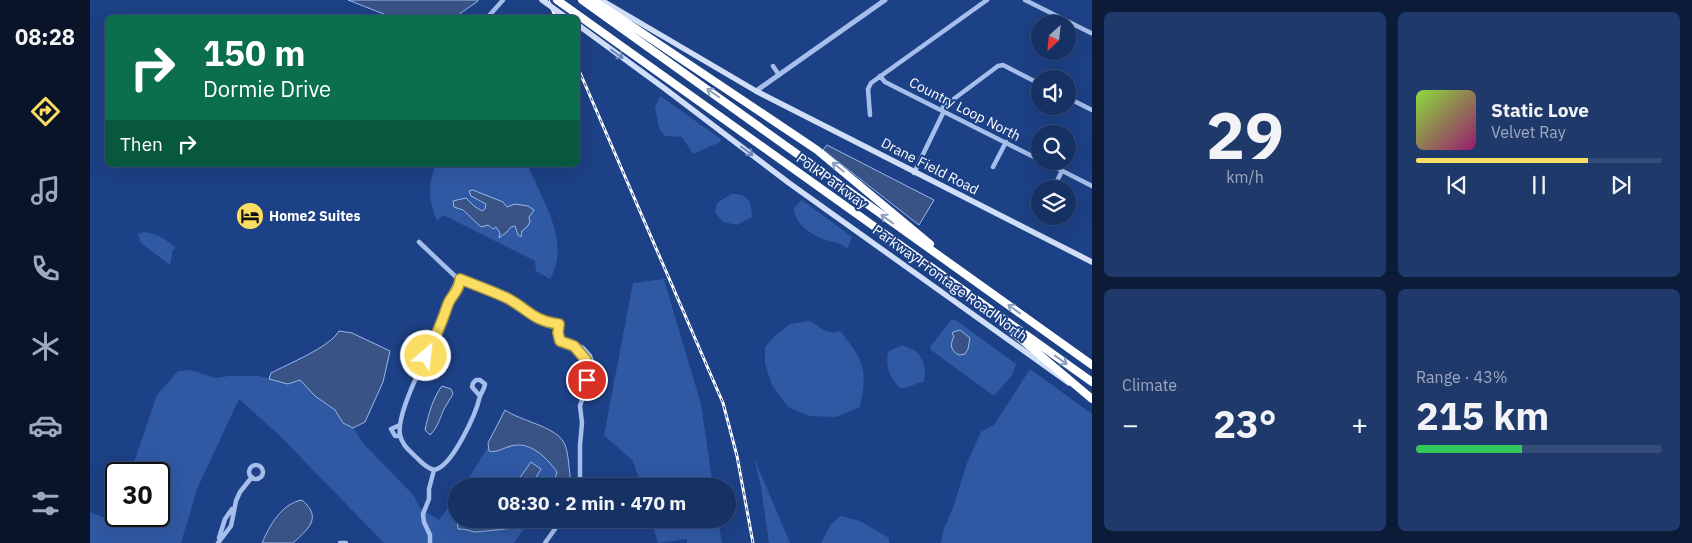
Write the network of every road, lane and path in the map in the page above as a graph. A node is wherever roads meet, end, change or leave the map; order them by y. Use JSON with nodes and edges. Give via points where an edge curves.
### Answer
{"nodes":[{"id":1,"x":503,"y":0,"type":"edge"},
{"id":2,"x":542,"y":0,"type":"edge"},
{"id":3,"x":582,"y":0,"type":"edge"},
{"id":4,"x":593,"y":0,"type":"edge"},
{"id":5,"x":601,"y":0,"type":"edge"},
{"id":6,"x":885,"y":0,"type":"edge"},
{"id":7,"x":987,"y":0,"type":"edge"},
{"id":8,"x":1026,"y":0,"type":"edge"},
{"id":9,"x":559,"y":1,"type":"edge"},
{"id":10,"x":490,"y":15,"type":"edge"},
{"id":11,"x":563,"y":15,"type":"edge"},
{"id":12,"x":579,"y":15,"type":"edge"},
{"id":13,"x":580,"y":16,"type":"edge"},
{"id":14,"x":580,"y":26,"type":"edge"},
{"id":15,"x":1091,"y":33,"type":"dead end"},
{"id":16,"x":773,"y":66,"type":"dead end"},
{"id":17,"x":779,"y":75,"type":"junction"},
{"id":18,"x":880,"y":76,"type":"junction"},
{"id":19,"x":1031,"y":80,"type":"edge"},
{"id":20,"x":756,"y":91,"type":"junction"},
{"id":21,"x":1076,"y":102,"type":"edge"},
{"id":22,"x":1092,"y":110,"type":"edge"},
{"id":23,"x":944,"y":111,"type":"junction"},
{"id":24,"x":870,"y":115,"type":"dead end"},
{"id":25,"x":1006,"y":142,"type":"junction"},
{"id":26,"x":1031,"y":155,"type":"edge"},
{"id":27,"x":993,"y":167,"type":"dead end"},
{"id":28,"x":1062,"y":171,"type":"joint"},
{"id":29,"x":914,"y":173,"type":"junction"},
{"id":30,"x":1058,"y":180,"type":"edge"},
{"id":31,"x":1092,"y":186,"type":"edge"},
{"id":32,"x":420,"y":242,"type":"dead end"},
{"id":33,"x":1092,"y":262,"type":"edge"},
{"id":34,"x":970,"y":277,"type":"junction"},
{"id":35,"x":460,"y":279,"type":"junction"},
{"id":36,"x":964,"y":291,"type":"junction"},
{"id":37,"x":1092,"y":364,"type":"edge"},
{"id":38,"x":1092,"y":382,"type":"edge"},
{"id":39,"x":480,"y":396,"type":"dead end"},
{"id":40,"x":1092,"y":399,"type":"edge"},
{"id":41,"x":400,"y":425,"type":"junction"},
{"id":42,"x":400,"y":436,"type":"junction"},
{"id":43,"x":434,"y":470,"type":"junction"},
{"id":44,"x":252,"y":477,"type":"dead end"},
{"id":45,"x":580,"y":478,"type":"edge"},
{"id":46,"x":556,"y":528,"type":"edge"},
{"id":47,"x":218,"y":541,"type":"edge"},
{"id":48,"x":340,"y":543,"type":"edge"},
{"id":49,"x":346,"y":543,"type":"edge"},
{"id":50,"x":430,"y":543,"type":"edge"},
{"id":51,"x":545,"y":543,"type":"edge"}],
"edges":[{"from":1,"to":10,"type":"street"},
{"from":2,"to":11,"type":"main road","bridge":true},
{"from":34,"to":3,"type":"highway","name":"Polk Parkway","one_way":true},
{"from":34,"to":4,"type":"highway","one_way":true,"via":[[817,150]]},
{"from":5,"to":20,"type":"main road","name":"Drane Field Road"},
{"from":6,"to":17,"type":"street"},
{"from":7,"to":18,"type":"street"},
{"from":8,"to":15,"type":"street"},
{"from":9,"to":12,"type":"highway","name":"Polk Parkway"},
{"from":13,"to":36,"type":"highway","name":"Polk Parkway"},
{"from":14,"to":40,"type":"main road","name":"Parkway Frontage Road North","one_way":true,"via":[[821,206]]},
{"from":16,"to":17,"type":"street"},
{"from":17,"to":20,"type":"street"},
{"from":18,"to":23,"type":"street","name":"Country Loop North","via":[[885,82]]},
{"from":18,"to":24,"type":"street","via":[[870,83],[868,89]]},
{"from":19,"to":23,"type":"street","via":[[1000,65],[946,103]]},
{"from":20,"to":29,"type":"main road","name":"Drane Field Road"},
{"from":21,"to":22,"type":"street"},
{"from":23,"to":25,"type":"street","name":"Country Loop North"},
{"from":23,"to":29,"type":"street"},
{"from":25,"to":26,"type":"street","name":"Country Loop North"},
{"from":25,"to":27,"type":"street"},
{"from":28,"to":30,"type":"street"},
{"from":28,"to":31,"type":"street","name":"Country Loop North"},
{"from":29,"to":33,"type":"main road","name":"Drane Field Road"},
{"from":32,"to":35,"type":"street"},
{"from":37,"to":34,"type":"highway","name":"Polk Parkway","one_way":true},
{"from":35,"to":41,"type":"street","via":[[452,290],[441,326],[415,377]]},
{"from":35,"to":45,"type":"street","via":[[508,299],[534,318],[559,324],[560,341],[583,348],[588,368],[580,406]]},
{"from":36,"to":38,"type":"highway","name":"Polk Parkway","one_way":true},
{"from":36,"to":40,"type":"highway"},
{"from":39,"to":43,"type":"street","via":[[457,447],[442,467]]},
{"from":41,"to":42,"type":"street"},
{"from":41,"to":42,"type":"street","via":[[392,429],[395,436]]},
{"from":42,"to":43,"type":"street","via":[[406,448],[427,468]]},
{"from":43,"to":50,"type":"street","via":[[423,514]]},
{"from":44,"to":47,"type":"street","via":[[225,519]]},
{"from":46,"to":51,"type":"street"},
{"from":48,"to":49,"type":"street"}]}
